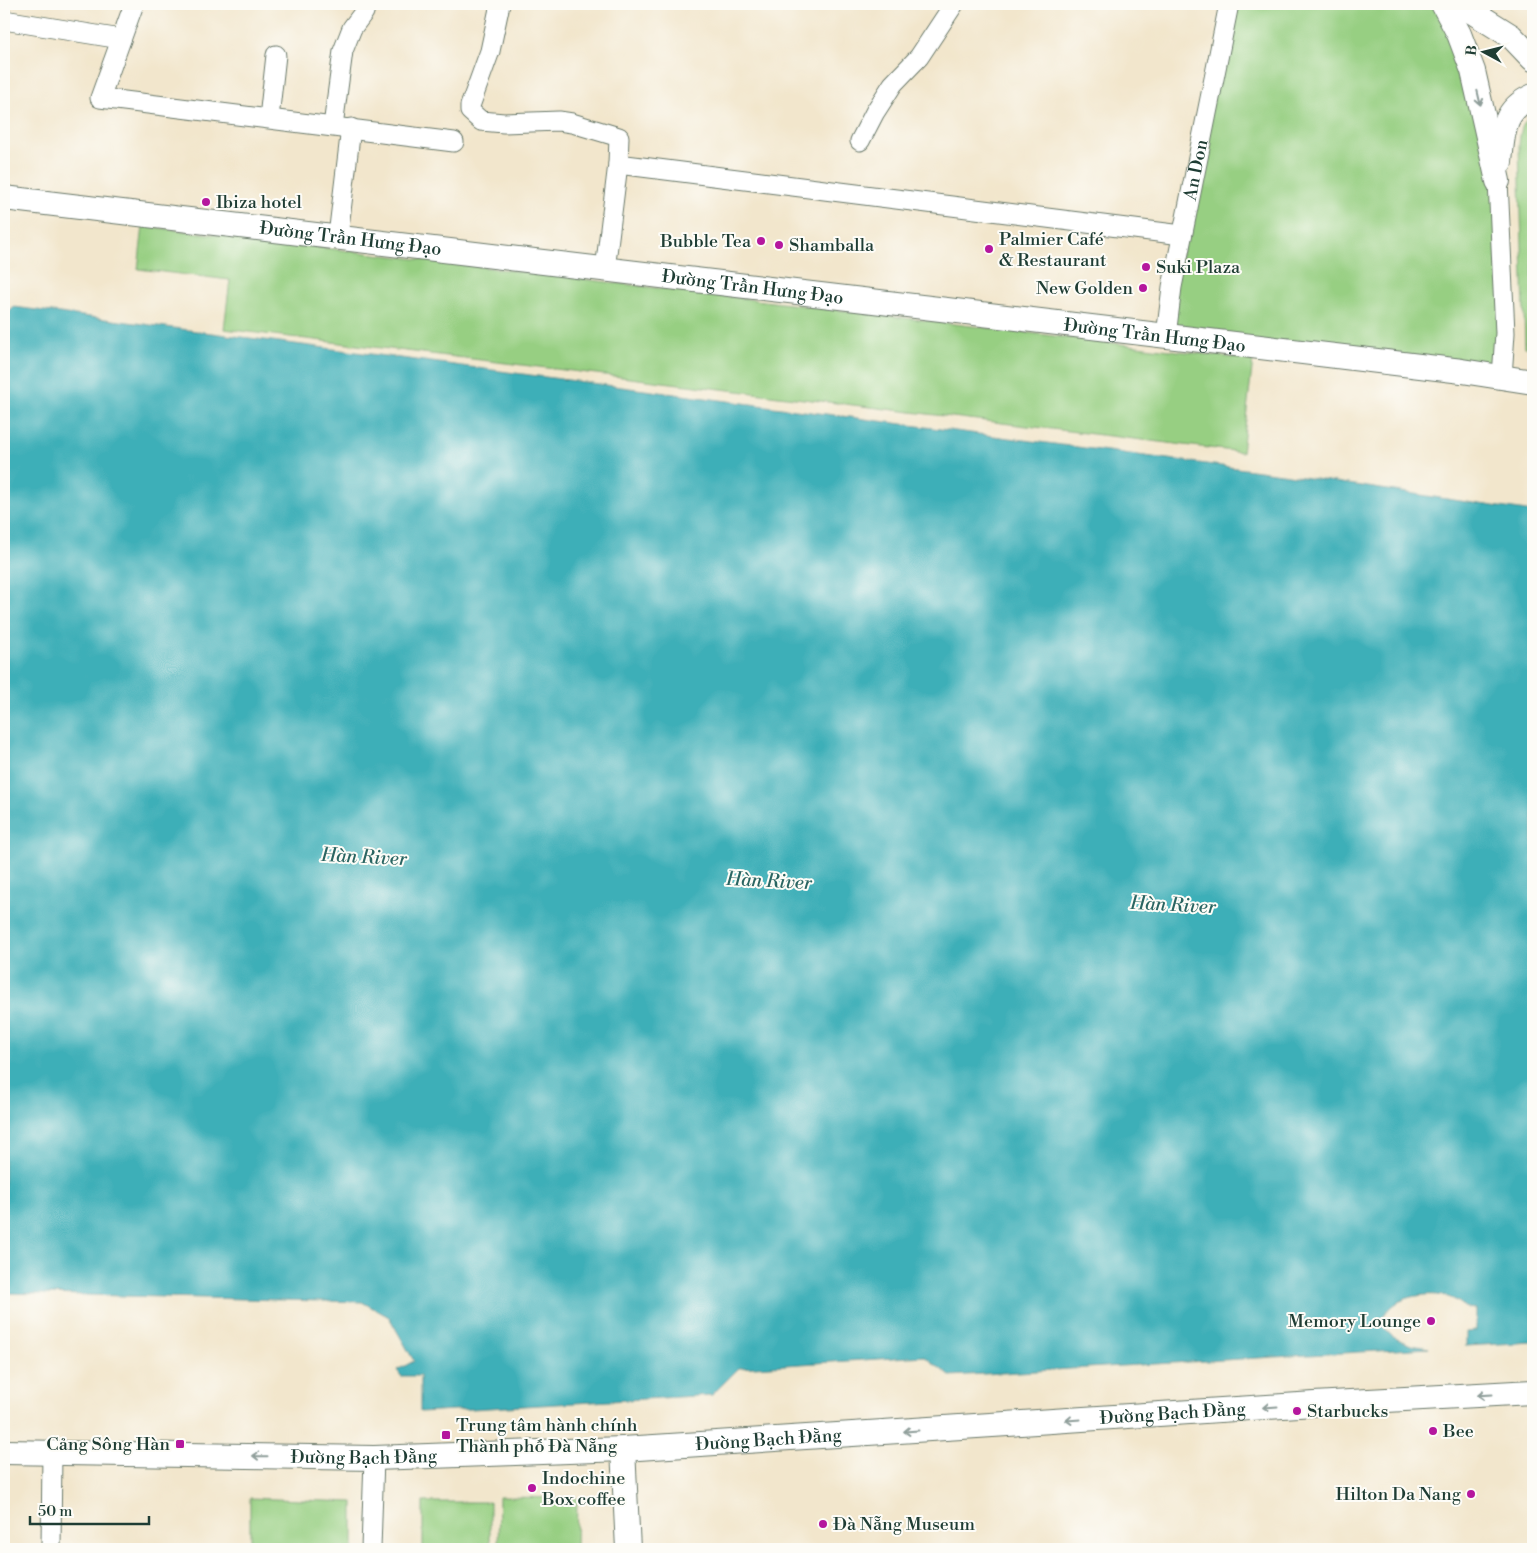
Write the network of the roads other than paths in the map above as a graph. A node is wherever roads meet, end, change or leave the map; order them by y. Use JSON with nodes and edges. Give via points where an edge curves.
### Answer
{"nodes":[{"id":1,"x":134,"y":4,"type":"edge"},
{"id":2,"x":366,"y":4,"type":"edge"},
{"id":3,"x":500,"y":4,"type":"edge"},
{"id":4,"x":954,"y":4,"type":"edge"},
{"id":5,"x":1229,"y":4,"type":"edge"},
{"id":6,"x":1443,"y":4,"type":"edge"},
{"id":7,"x":1460,"y":4,"type":"edge"},
{"id":8,"x":4,"y":20,"type":"edge"},
{"id":9,"x":121,"y":39,"type":"junction"},
{"id":10,"x":276,"y":54,"type":"dead end"},
{"id":11,"x":1533,"y":58,"type":"edge"},
{"id":12,"x":1533,"y":96,"type":"edge"},
{"id":13,"x":269,"y":118,"type":"junction"},
{"id":14,"x":342,"y":127,"type":"junction"},
{"id":15,"x":860,"y":141,"type":"dead end"},
{"id":16,"x":454,"y":142,"type":"dead end"},
{"id":17,"x":618,"y":164,"type":"junction"},
{"id":18,"x":1498,"y":181,"type":"junction"},
{"id":19,"x":4,"y":198,"type":"edge"},
{"id":20,"x":1182,"y":235,"type":"junction"},
{"id":21,"x":338,"y":236,"type":"junction"},
{"id":22,"x":605,"y":270,"type":"junction"},
{"id":23,"x":1166,"y":336,"type":"junction"},
{"id":24,"x":1502,"y":378,"type":"junction"},
{"id":25,"x":1533,"y":382,"type":"edge"},
{"id":26,"x":1533,"y":1392,"type":"edge"},
{"id":27,"x":623,"y":1450,"type":"junction"},
{"id":28,"x":4,"y":1452,"type":"edge"},
{"id":29,"x":52,"y":1452,"type":"junction"},
{"id":30,"x":374,"y":1458,"type":"junction"},
{"id":31,"x":51,"y":1549,"type":"edge"},
{"id":32,"x":371,"y":1549,"type":"edge"},
{"id":33,"x":628,"y":1549,"type":"edge"}],
"edges":[{"from":1,"to":9,"type":"street"},
{"from":2,"to":14,"type":"street","via":[[343,51]]},
{"from":3,"to":17,"type":"street","via":[[490,51],[470,112],[481,121],[565,122],[595,128],[619,137]]},
{"from":4,"to":15,"type":"street","via":[[919,57],[893,84]]},
{"from":5,"to":20,"type":"street","name":"An Don"},
{"from":6,"to":18,"type":"main road","one_way":true,"via":[[1473,71]]},
{"from":7,"to":11,"type":"main road","via":[[1511,36]]},
{"from":8,"to":9,"type":"street"},
{"from":9,"to":13,"type":"street","via":[[100,98]]},
{"from":10,"to":13,"type":"street"},
{"from":12,"to":18,"type":"main road","via":[[1510,112],[1504,125]]},
{"from":13,"to":14,"type":"street"},
{"from":14,"to":16,"type":"street"},
{"from":14,"to":21,"type":"street"},
{"from":17,"to":20,"type":"street"},
{"from":17,"to":22,"type":"street"},
{"from":18,"to":24,"type":"street","via":[[1505,333]]},
{"from":19,"to":21,"type":"main road","name":"Đường Trần Hưng Đạo"},
{"from":20,"to":23,"type":"street","name":"An Don"},
{"from":21,"to":22,"type":"main road","name":"Đường Trần Hưng Đạo"},
{"from":22,"to":23,"type":"main road","name":"Đường Trần Hưng Đạo"},
{"from":23,"to":24,"type":"main road","name":"Đường Trần Hưng Đạo"},
{"from":24,"to":25,"type":"main road","name":"Đường Trần Hưng Đạo"},
{"from":26,"to":27,"type":"main road","name":"Đường Bạch Đằng","one_way":true},
{"from":27,"to":30,"type":"main road","name":"Đường Bạch Đằng"},
{"from":27,"to":33,"type":"main road"},
{"from":28,"to":29,"type":"main road","name":"Đường Bạch Đằng"},
{"from":30,"to":29,"type":"main road","name":"Đường Bạch Đằng","one_way":true},
{"from":29,"to":31,"type":"street"},
{"from":30,"to":32,"type":"street"}]}
